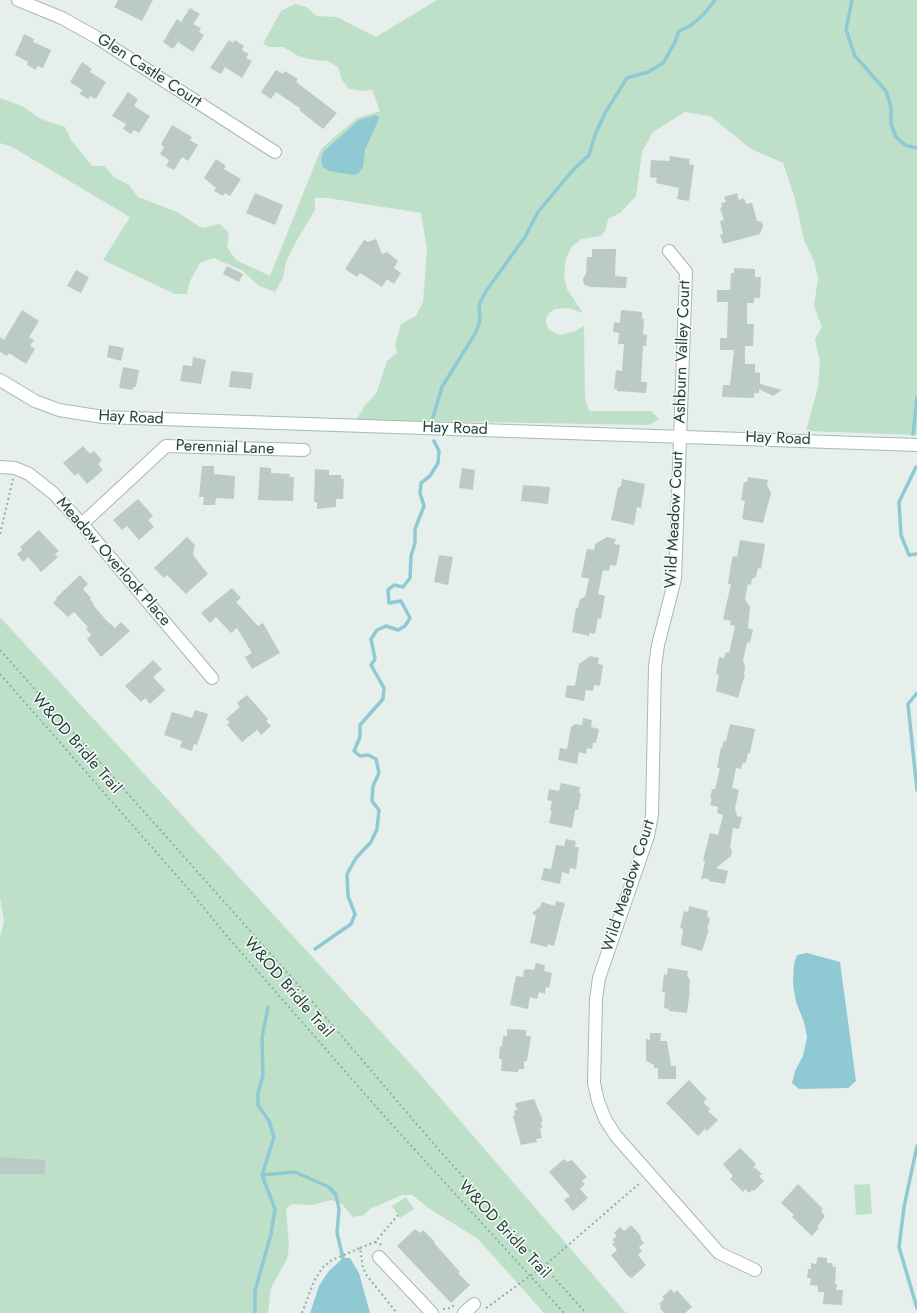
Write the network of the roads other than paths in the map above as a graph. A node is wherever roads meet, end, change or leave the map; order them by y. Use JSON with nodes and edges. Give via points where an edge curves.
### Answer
{"nodes":[{"id":1,"x":18,"y":0,"type":"edge"},
{"id":2,"x":275,"y":152,"type":"dead end"},
{"id":3,"x":668,"y":251,"type":"dead end"},
{"id":4,"x":0,"y":380,"type":"edge"},
{"id":5,"x":680,"y":436,"type":"junction"},
{"id":6,"x":917,"y":445,"type":"edge"},
{"id":7,"x":304,"y":450,"type":"dead end"},
{"id":8,"x":0,"y":467,"type":"edge"},
{"id":9,"x":82,"y":524,"type":"junction"},
{"id":10,"x":212,"y":678,"type":"dead end"},
{"id":11,"x":382,"y":1252,"type":"road end"},
{"id":12,"x":755,"y":1270,"type":"dead end"},
{"id":13,"x":477,"y":1308,"type":"edge"},
{"id":14,"x":434,"y":1309,"type":"edge"},
{"id":15,"x":464,"y":1313,"type":"edge"}],
"edges":[{"from":1,"to":2,"type":"street","name":"Glen Castle Court","via":[[62,18],[96,37]]},
{"from":3,"to":5,"type":"street","name":"Ashburn Valley Court","via":[[686,272]]},
{"from":4,"to":5,"type":"street","name":"Hay Road","via":[[35,401],[59,410],[103,417]]},
{"from":5,"to":6,"type":"street","name":"Hay Road"},
{"from":5,"to":12,"type":"street","name":"Wild Meadow Court","via":[[675,579],[655,666],[652,815],[648,836],[604,962],[596,1000],[594,1083],[605,1119],[616,1136],[719,1253]]},
{"from":7,"to":9,"type":"street","name":"Perennial Lane","via":[[166,446]]},
{"from":8,"to":9,"type":"street","name":"Meadow Overlook Place","via":[[15,468],[29,474],[53,493]]},
{"from":9,"to":10,"type":"street","name":"Meadow Overlook Place"},
{"from":11,"to":14,"type":"street"},
{"from":13,"to":15,"type":"street"}]}
